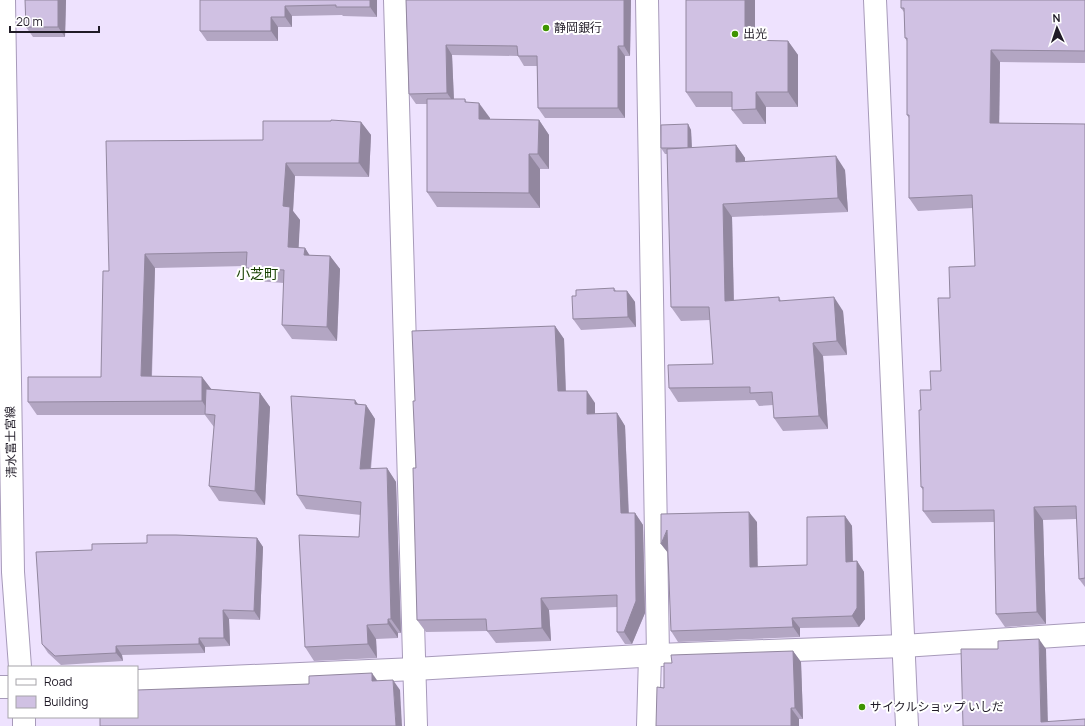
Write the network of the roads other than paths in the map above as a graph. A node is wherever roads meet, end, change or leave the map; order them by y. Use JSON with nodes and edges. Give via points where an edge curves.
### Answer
{"nodes":[{"id":1,"x":4,"y":0,"type":"edge"},
{"id":2,"x":395,"y":0,"type":"edge"},
{"id":3,"x":647,"y":0,"type":"edge"},
{"id":4,"x":875,"y":0,"type":"edge"},
{"id":5,"x":7,"y":573,"type":"edge"},
{"id":6,"x":1085,"y":634,"type":"edge"},
{"id":7,"x":903,"y":646,"type":"junction"},
{"id":8,"x":654,"y":656,"type":"junction"},
{"id":9,"x":20,"y":666,"type":"edge"},
{"id":10,"x":415,"y":669,"type":"junction"},
{"id":11,"x":138,"y":681,"type":"edge"},
{"id":12,"x":416,"y":726,"type":"edge"},
{"id":13,"x":648,"y":726,"type":"edge"},
{"id":14,"x":907,"y":726,"type":"edge"}],
"edges":[{"from":1,"to":5,"type":"street","name":"清水富士宮線"},
{"from":2,"to":10,"type":"street"},
{"from":3,"to":8,"type":"street"},
{"from":4,"to":7,"type":"street"},
{"from":5,"to":9,"type":"street","name":"清水富士宮線"},
{"from":6,"to":7,"type":"street"},
{"from":7,"to":8,"type":"street"},
{"from":7,"to":14,"type":"street"},
{"from":8,"to":10,"type":"street"},
{"from":8,"to":13,"type":"street"},
{"from":10,"to":11,"type":"street"},
{"from":10,"to":12,"type":"street"}]}
